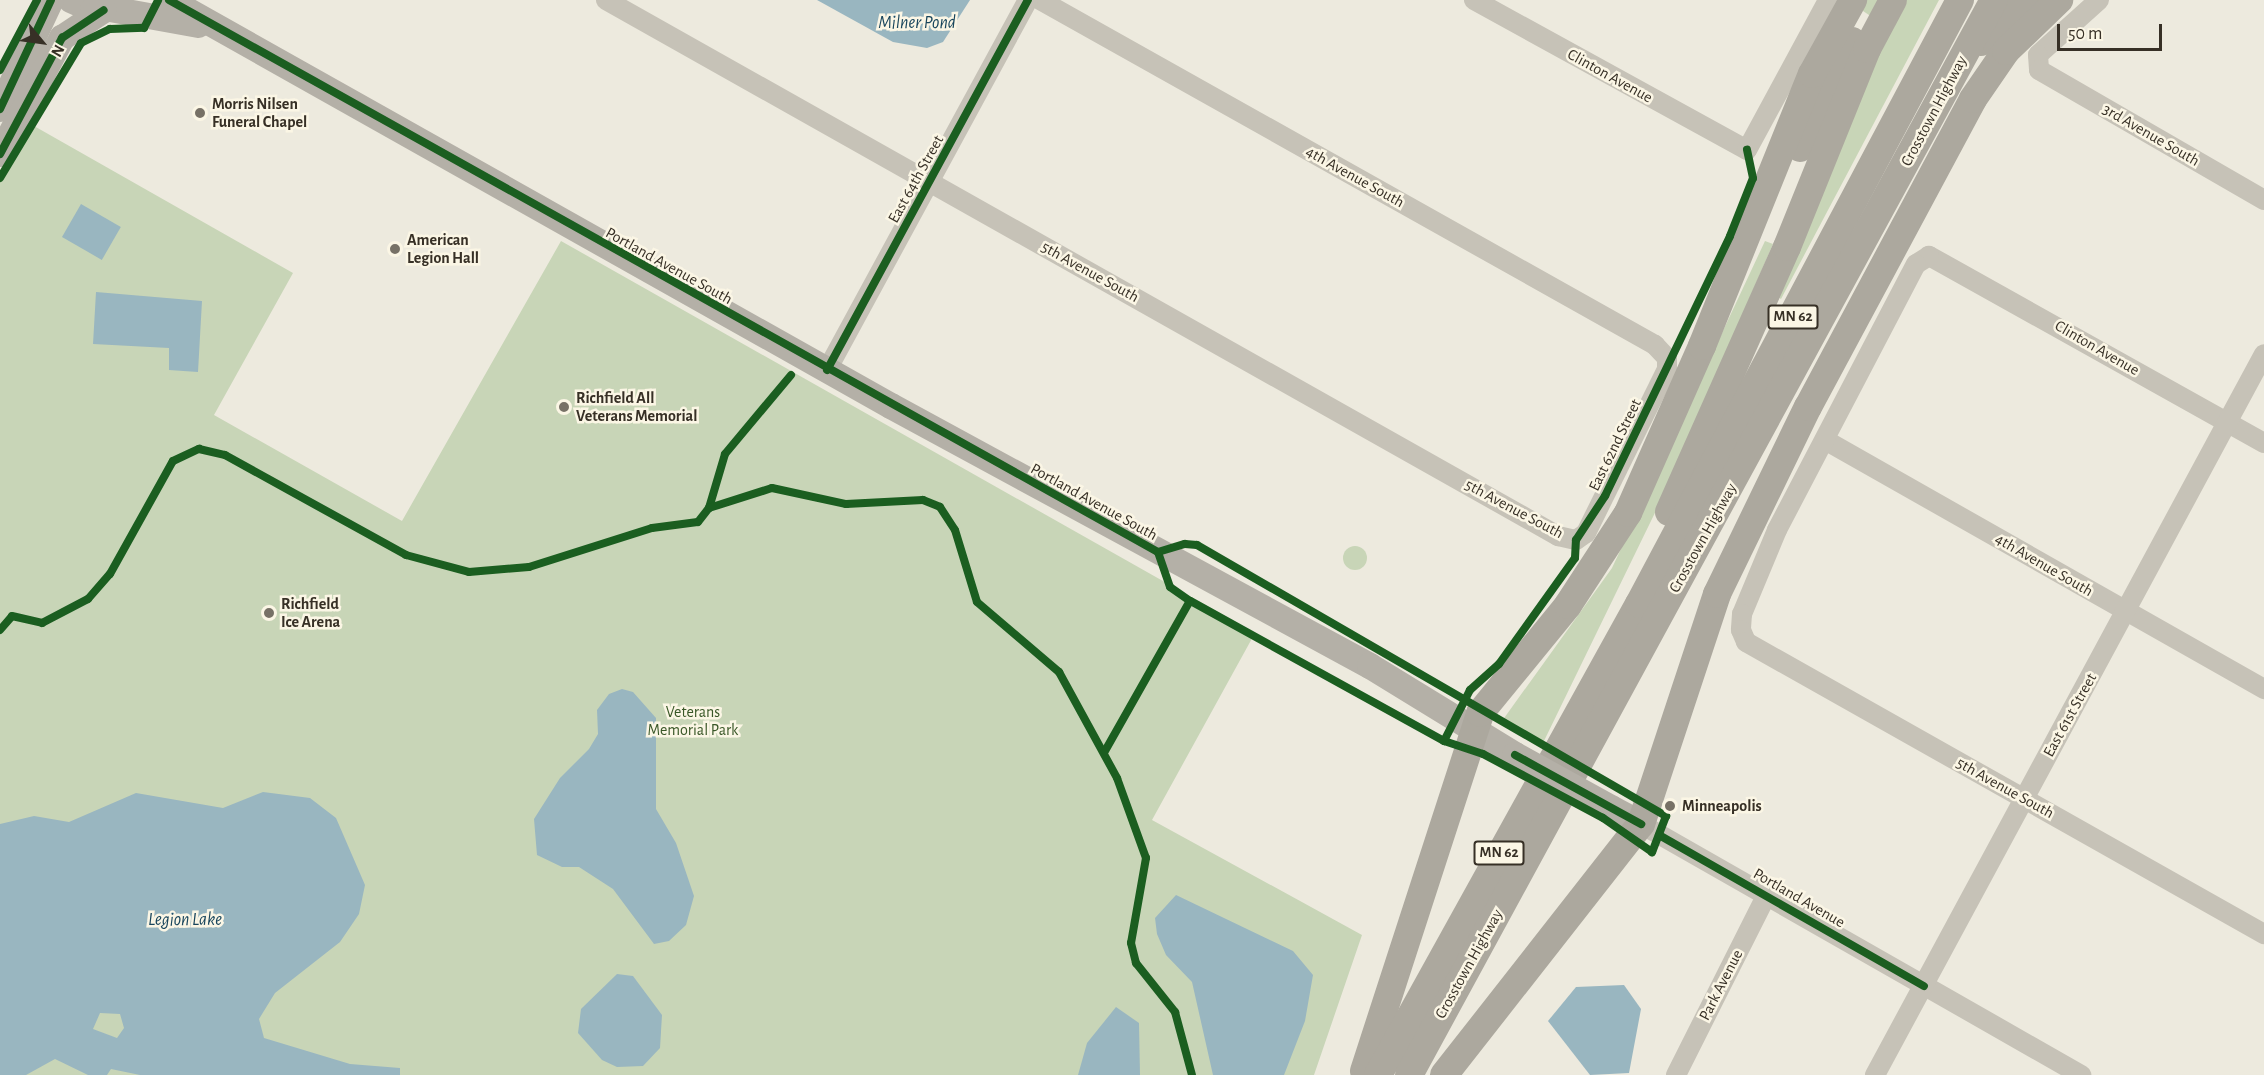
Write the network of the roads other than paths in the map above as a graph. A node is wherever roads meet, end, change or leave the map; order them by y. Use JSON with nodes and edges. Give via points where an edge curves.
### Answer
{"nodes":[{"id":1,"x":51,"y":0,"type":"edge"},
{"id":2,"x":71,"y":0,"type":"edge"},
{"id":3,"x":169,"y":0,"type":"edge"},
{"id":4,"x":606,"y":0,"type":"edge"},
{"id":5,"x":1028,"y":0,"type":"edge"},
{"id":6,"x":1040,"y":0,"type":"edge"},
{"id":7,"x":1474,"y":0,"type":"edge"},
{"id":8,"x":1828,"y":0,"type":"edge"},
{"id":9,"x":1853,"y":0,"type":"edge"},
{"id":10,"x":1878,"y":0,"type":"edge"},
{"id":11,"x":1893,"y":0,"type":"edge"},
{"id":12,"x":1960,"y":0,"type":"edge"},
{"id":13,"x":1994,"y":0,"type":"edge"},
{"id":14,"x":2026,"y":0,"type":"edge"},
{"id":15,"x":2059,"y":0,"type":"edge"},
{"id":16,"x":2099,"y":0,"type":"edge"},
{"id":17,"x":113,"y":6,"type":"edge"},
{"id":18,"x":208,"y":26,"type":"junction"},
{"id":19,"x":1960,"y":63,"type":"junction"},
{"id":20,"x":0,"y":109,"type":"edge"},
{"id":21,"x":2,"y":144,"type":"edge"},
{"id":22,"x":930,"y":182,"type":"junction"},
{"id":23,"x":2264,"y":200,"type":"edge"},
{"id":24,"x":1702,"y":346,"type":"junction"},
{"id":25,"x":2264,"y":354,"type":"edge"},
{"id":26,"x":1667,"y":358,"type":"joint"},
{"id":27,"x":827,"y":370,"type":"junction"},
{"id":28,"x":2227,"y":422,"type":"junction"},
{"id":29,"x":1825,"y":440,"type":"junction"},
{"id":30,"x":2264,"y":443,"type":"edge"},
{"id":31,"x":1576,"y":540,"type":"joint"},
{"id":32,"x":2126,"y":612,"type":"junction"},
{"id":33,"x":1620,"y":630,"type":"junction"},
{"id":34,"x":2264,"y":689,"type":"edge"},
{"id":35,"x":1474,"y":734,"type":"junction"},
{"id":36,"x":2025,"y":799,"type":"junction"},
{"id":37,"x":1641,"y":824,"type":"junction"},
{"id":38,"x":1767,"y":894,"type":"junction"},
{"id":39,"x":2264,"y":934,"type":"edge"},
{"id":40,"x":1924,"y":986,"type":"junction"},
{"id":41,"x":1363,"y":1075,"type":"edge"},
{"id":42,"x":1378,"y":1075,"type":"edge"},
{"id":43,"x":1409,"y":1075,"type":"edge"},
{"id":44,"x":1444,"y":1075,"type":"edge"},
{"id":45,"x":1676,"y":1075,"type":"edge"},
{"id":46,"x":1875,"y":1075,"type":"edge"},
{"id":47,"x":2081,"y":1075,"type":"edge"}],
"edges":[{"from":1,"to":20,"type":"main road"},
{"from":2,"to":17,"type":"main road","name":"Portland Avenue South"},
{"from":3,"to":18,"type":"main road","name":"Portland Avenue South"},
{"from":4,"to":22,"type":"street","name":"5th Avenue South"},
{"from":5,"to":22,"type":"street","name":"East 64th Street"},
{"from":6,"to":26,"type":"street","name":"4th Avenue South","via":[[1655,345]]},
{"from":7,"to":8,"type":"street","name":"Clinton Avenue","via":[[1747,150]]},
{"from":9,"to":24,"type":"highway","via":[[1799,104]]},
{"from":10,"to":24,"type":"highway","via":[[1856,33]]},
{"from":11,"to":33,"type":"highway","via":[[1867,49]]},
{"from":12,"to":33,"type":"highway","name":"Crosstown Highway","number":"MN 62","via":[[1684,522]]},
{"from":13,"to":19,"type":"highway","name":"Crosstown Highway","number":"MN 62"},
{"from":14,"to":19,"type":"highway"},
{"from":15,"to":37,"type":"highway","via":[[2006,51],[1973,99],[1808,407],[1717,594]]},
{"from":16,"to":23,"type":"street","name":"3rd Avenue South","via":[[2037,55],[2039,70]]},
{"from":17,"to":18,"type":"main road","name":"Portland Avenue South"},
{"from":17,"to":21,"type":"main road","via":[[62,38]]},
{"from":18,"to":27,"type":"main road","name":"Portland Avenue South","via":[[314,78]]},
{"from":19,"to":43,"type":"highway","name":"Crosstown Highway","number":"MN 62"},
{"from":22,"to":27,"type":"street","name":"East 64th Street"},
{"from":22,"to":31,"type":"street","name":"5th Avenue South","via":[[1558,536]]},
{"from":24,"to":35,"type":"highway","via":[[1628,513],[1568,605],[1480,713]]},
{"from":25,"to":28,"type":"street","name":"East 61st Street"},
{"from":26,"to":31,"type":"street","name":"East 62nd Street","via":[[1667,369],[1605,496]]},
{"from":27,"to":35,"type":"main road","name":"Portland Avenue South","via":[[1370,666]]},
{"from":28,"to":29,"type":"street","name":"Clinton Avenue","via":[[1929,256],[1916,264]]},
{"from":28,"to":30,"type":"street","name":"Clinton Avenue"},
{"from":28,"to":32,"type":"street","name":"East 61st Street"},
{"from":29,"to":32,"type":"street","name":"4th Avenue South"},
{"from":29,"to":36,"type":"street","name":"5th Avenue South","via":[[1777,530],[1742,614],[1746,642]]},
{"from":32,"to":34,"type":"street","name":"4th Avenue South"},
{"from":32,"to":36,"type":"street","name":"East 61st Street"},
{"from":33,"to":42,"type":"highway","name":"Crosstown Highway","number":"MN 62"},
{"from":35,"to":37,"type":"main road","name":"Portland Avenue South","bridge":true},
{"from":35,"to":41,"type":"highway"},
{"from":36,"to":39,"type":"street","name":"5th Avenue South"},
{"from":36,"to":40,"type":"street","name":"East 61st Street"},
{"from":37,"to":38,"type":"street","name":"Portland Avenue"},
{"from":37,"to":44,"type":"highway"},
{"from":38,"to":40,"type":"street","name":"Portland Avenue"},
{"from":38,"to":45,"type":"street","name":"Park Avenue"},
{"from":40,"to":46,"type":"street","name":"East 61st Street"},
{"from":40,"to":47,"type":"street","name":"Portland Avenue"}]}
